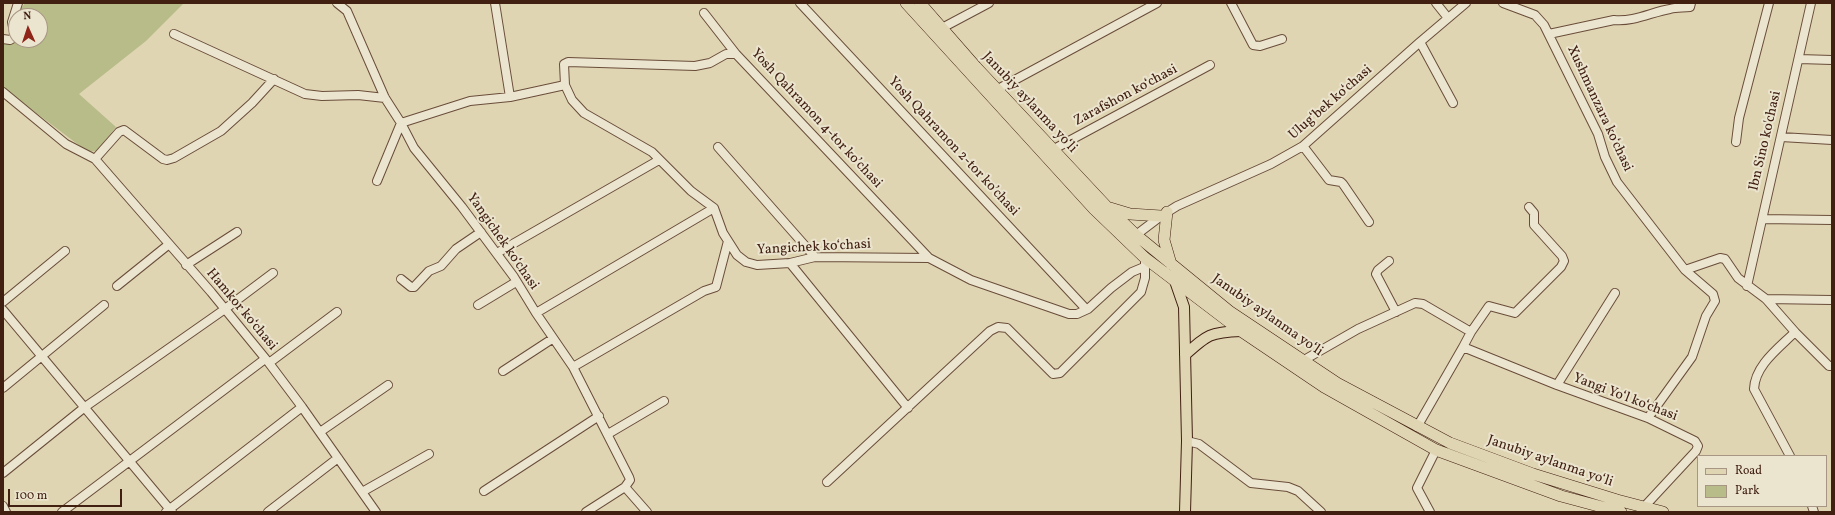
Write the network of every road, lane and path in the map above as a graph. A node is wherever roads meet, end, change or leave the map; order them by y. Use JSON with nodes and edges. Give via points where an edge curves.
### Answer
{"nodes":[{"id":1,"x":18,"y":3,"type":"edge"},
{"id":2,"x":337,"y":3,"type":"edge"},
{"id":3,"x":495,"y":3,"type":"edge"},
{"id":4,"x":800,"y":3,"type":"edge"},
{"id":5,"x":906,"y":3,"type":"edge"},
{"id":6,"x":920,"y":3,"type":"edge"},
{"id":7,"x":989,"y":3,"type":"edge"},
{"id":8,"x":1157,"y":3,"type":"edge"},
{"id":9,"x":1231,"y":3,"type":"edge"},
{"id":10,"x":1436,"y":3,"type":"edge"},
{"id":11,"x":1466,"y":3,"type":"edge"},
{"id":12,"x":1503,"y":3,"type":"edge"},
{"id":13,"x":1691,"y":3,"type":"edge"},
{"id":14,"x":1769,"y":3,"type":"edge"},
{"id":15,"x":1811,"y":3,"type":"edge"},
{"id":16,"x":704,"y":13,"type":"dead end"},
{"id":17,"x":1448,"y":18,"type":"junction"},
{"id":18,"x":942,"y":28,"type":"junction"},
{"id":19,"x":174,"y":34,"type":"dead end"},
{"id":20,"x":1549,"y":34,"type":"junction"},
{"id":21,"x":3,"y":39,"type":"edge"},
{"id":22,"x":1282,"y":39,"type":"dead end"},
{"id":23,"x":1420,"y":42,"type":"junction"},
{"id":24,"x":736,"y":54,"type":"junction"},
{"id":25,"x":1799,"y":59,"type":"junction"},
{"id":26,"x":1832,"y":60,"type":"edge"},
{"id":27,"x":1210,"y":65,"type":"dead end"},
{"id":28,"x":274,"y":79,"type":"junction"},
{"id":29,"x":565,"y":85,"type":"junction"},
{"id":30,"x":998,"y":89,"type":"junction"},
{"id":31,"x":3,"y":92,"type":"edge"},
{"id":32,"x":510,"y":97,"type":"junction"},
{"id":33,"x":385,"y":98,"type":"junction"},
{"id":34,"x":1454,"y":103,"type":"dead end"},
{"id":35,"x":401,"y":123,"type":"junction"},
{"id":36,"x":1781,"y":138,"type":"junction"},
{"id":37,"x":1832,"y":140,"type":"edge"},
{"id":38,"x":1736,"y":142,"type":"dead end"},
{"id":39,"x":1303,"y":146,"type":"junction"},
{"id":40,"x":718,"y":147,"type":"dead end"},
{"id":41,"x":1054,"y":150,"type":"junction"},
{"id":42,"x":94,"y":159,"type":"junction"},
{"id":43,"x":659,"y":160,"type":"junction"},
{"id":44,"x":377,"y":181,"type":"dead end"},
{"id":45,"x":1529,"y":207,"type":"dead end"},
{"id":46,"x":714,"y":208,"type":"junction"},
{"id":47,"x":1108,"y":208,"type":"junction"},
{"id":48,"x":1164,"y":214,"type":"junction"},
{"id":49,"x":1763,"y":219,"type":"junction"},
{"id":50,"x":1832,"y":220,"type":"edge"},
{"id":51,"x":1370,"y":222,"type":"dead end"},
{"id":52,"x":237,"y":232,"type":"dead end"},
{"id":53,"x":481,"y":232,"type":"junction"},
{"id":54,"x":1136,"y":235,"type":"junction"},
{"id":55,"x":728,"y":241,"type":"junction"},
{"id":56,"x":168,"y":245,"type":"junction"},
{"id":57,"x":65,"y":251,"type":"dead end"},
{"id":58,"x":497,"y":253,"type":"junction"},
{"id":59,"x":815,"y":258,"type":"junction"},
{"id":60,"x":929,"y":258,"type":"junction"},
{"id":61,"x":1389,"y":261,"type":"dead end"},
{"id":62,"x":1145,"y":262,"type":"junction"},
{"id":63,"x":790,"y":263,"type":"junction"},
{"id":64,"x":1172,"y":264,"type":"junction"},
{"id":65,"x":186,"y":265,"type":"junction"},
{"id":66,"x":1685,"y":270,"type":"junction"},
{"id":67,"x":273,"y":273,"type":"dead end"},
{"id":68,"x":401,"y":279,"type":"dead end"},
{"id":69,"x":1175,"y":281,"type":"junction"},
{"id":70,"x":516,"y":282,"type":"junction"},
{"id":71,"x":117,"y":286,"type":"dead end"},
{"id":72,"x":1747,"y":286,"type":"junction"},
{"id":73,"x":1615,"y":293,"type":"dead end"},
{"id":74,"x":1766,"y":299,"type":"junction"},
{"id":75,"x":1832,"y":300,"type":"edge"},
{"id":76,"x":3,"y":302,"type":"edge"},
{"id":77,"x":104,"y":305,"type":"dead end"},
{"id":78,"x":478,"y":305,"type":"dead end"},
{"id":79,"x":225,"y":309,"type":"junction"},
{"id":80,"x":1086,"y":309,"type":"junction"},
{"id":81,"x":3,"y":310,"type":"edge"},
{"id":82,"x":337,"y":312,"type":"dead end"},
{"id":83,"x":1396,"y":312,"type":"junction"},
{"id":84,"x":536,"y":313,"type":"junction"},
{"id":85,"x":1240,"y":331,"type":"junction"},
{"id":86,"x":1471,"y":332,"type":"junction"},
{"id":87,"x":1795,"y":332,"type":"junction"},
{"id":88,"x":552,"y":338,"type":"junction"},
{"id":89,"x":1463,"y":347,"type":"junction"},
{"id":90,"x":1185,"y":355,"type":"junction"},
{"id":91,"x":42,"y":356,"type":"junction"},
{"id":92,"x":1304,"y":360,"type":"junction"},
{"id":93,"x":267,"y":361,"type":"junction"},
{"id":94,"x":573,"y":367,"type":"junction"},
{"id":95,"x":1831,"y":367,"type":"edge"},
{"id":96,"x":503,"y":371,"type":"dead end"},
{"id":97,"x":388,"y":385,"type":"dead end"},
{"id":98,"x":1557,"y":385,"type":"junction"},
{"id":99,"x":3,"y":388,"type":"edge"},
{"id":100,"x":664,"y":401,"type":"dead end"},
{"id":101,"x":85,"y":407,"type":"junction"},
{"id":102,"x":302,"y":407,"type":"junction"},
{"id":103,"x":908,"y":408,"type":"junction"},
{"id":104,"x":599,"y":416,"type":"junction"},
{"id":105,"x":1648,"y":418,"type":"junction"},
{"id":106,"x":1417,"y":427,"type":"junction"},
{"id":107,"x":320,"y":432,"type":"junction"},
{"id":108,"x":608,"y":434,"type":"junction"},
{"id":109,"x":1187,"y":441,"type":"junction"},
{"id":110,"x":1436,"y":450,"type":"junction"},
{"id":111,"x":429,"y":454,"type":"dead end"},
{"id":112,"x":1789,"y":455,"type":"edge"},
{"id":113,"x":338,"y":458,"type":"junction"},
{"id":114,"x":130,"y":461,"type":"junction"},
{"id":115,"x":3,"y":472,"type":"edge"},
{"id":116,"x":827,"y":482,"type":"dead end"},
{"id":117,"x":625,"y":487,"type":"junction"},
{"id":118,"x":484,"y":491,"type":"dead end"},
{"id":119,"x":362,"y":492,"type":"junction"},
{"id":120,"x":3,"y":506,"type":"edge"},
{"id":121,"x":1644,"y":507,"type":"junction"},
{"id":122,"x":169,"y":511,"type":"edge"},
{"id":123,"x":6,"y":512,"type":"edge"},
{"id":124,"x":62,"y":512,"type":"edge"},
{"id":125,"x":268,"y":512,"type":"edge"},
{"id":126,"x":376,"y":512,"type":"edge"},
{"id":127,"x":586,"y":512,"type":"edge"},
{"id":128,"x":647,"y":512,"type":"edge"},
{"id":129,"x":1185,"y":512,"type":"edge"},
{"id":130,"x":1321,"y":512,"type":"edge"},
{"id":131,"x":1430,"y":512,"type":"edge"},
{"id":132,"x":1621,"y":512,"type":"edge"},
{"id":133,"x":1662,"y":512,"type":"edge"}],
"edges":[{"from":1,"to":21,"type":"street","via":[[12,17],[15,37],[10,40]]},
{"from":2,"to":33,"type":"street","name":"Yangichek koʻchasi","via":[[347,11]]},
{"from":3,"to":32,"type":"street"},
{"from":4,"to":80,"type":"street","name":"Yosh Qahramon 2-tor koʼchasi"},
{"from":5,"to":62,"type":"highway","name":"Janubiy aylanma yoʻli"},
{"from":6,"to":18,"type":"highway","name":"Janubiy aylanma yoʻli"},
{"from":7,"to":18,"type":"street"},
{"from":8,"to":30,"type":"street"},
{"from":9,"to":22,"type":"street","via":[[1253,45],[1260,46]]},
{"from":10,"to":17,"type":"street"},
{"from":11,"to":17,"type":"street","name":"Ulugʻbek koʻchasi"},
{"from":12,"to":20,"type":"street","name":"Xushmanzara koʻchasi","via":[[1535,15]]},
{"from":13,"to":20,"type":"street","name":"Xushmanzara koʻchasi","via":[[1690,7],[1671,8],[1629,20],[1614,20]]},
{"from":14,"to":38,"type":"street","via":[[1739,118]]},
{"from":15,"to":25,"type":"street","name":"Ibn Sino ko'chasi"},
{"from":16,"to":24,"type":"street"},
{"from":17,"to":23,"type":"street","name":"Ulugʻbek koʻchasi"},
{"from":18,"to":30,"type":"highway","name":"Janubiy aylanma yoʻli"},
{"from":19,"to":28,"type":"street"},
{"from":20,"to":66,"type":"street","name":"Xushmanzara koʻchasi","via":[[1598,134],[1610,170]]},
{"from":23,"to":34,"type":"street"},
{"from":23,"to":39,"type":"street","name":"Ulugʻbek koʻchasi"},
{"from":24,"to":29,"type":"street","name":"Yosh Qahramon 4-tor koʼchasi","via":[[726,54],[710,63],[695,66],[568,62],[563,67]]},
{"from":24,"to":60,"type":"street","name":"Yosh Qahramon 4-tor koʼchasi"},
{"from":25,"to":26,"type":"street"},
{"from":25,"to":36,"type":"street","name":"Ibn Sino ko'chasi"},
{"from":27,"to":41,"type":"street","name":"Zarafshon koʻchasi"},
{"from":28,"to":33,"type":"street","via":[[294,91],[305,94]]},
{"from":28,"to":42,"type":"street","via":[[221,131],[174,158],[163,159],[124,130],[119,132]]},
{"from":29,"to":32,"type":"street"},
{"from":29,"to":43,"type":"street","via":[[572,100],[584,113],[637,142]]},
{"from":30,"to":41,"type":"highway","name":"Janubiy aylanma yoʻli"},
{"from":31,"to":42,"type":"street","name":"Hamkor koʻchasi","via":[[66,144]]},
{"from":32,"to":35,"type":"street","via":[[470,101]]},
{"from":33,"to":35,"type":"street","name":"Yangichek koʻchasi"},
{"from":35,"to":44,"type":"street"},
{"from":35,"to":53,"type":"street","name":"Yangichek koʻchasi","via":[[414,148]]},
{"from":36,"to":37,"type":"street"},
{"from":36,"to":49,"type":"street","name":"Ibn Sino ko'chasi"},
{"from":39,"to":48,"type":"street","name":"Ulugʻbek koʻchasi","via":[[1271,164]]},
{"from":39,"to":51,"type":"street","via":[[1329,180],[1341,182]]},
{"from":40,"to":59,"type":"street"},
{"from":41,"to":47,"type":"highway","name":"Janubiy aylanma yoʻli"},
{"from":42,"to":56,"type":"street","name":"Hamkor koʻchasi"},
{"from":43,"to":46,"type":"street","via":[[691,191]]},
{"from":43,"to":58,"type":"street"},
{"from":45,"to":86,"type":"street","via":[[1534,214],[1534,225],[1564,261],[1515,313],[1489,306]]},
{"from":46,"to":55,"type":"street","name":"Yangichek koʻchasi"},
{"from":46,"to":84,"type":"street"},
{"from":47,"to":48,"type":"highway","via":[[1130,214]]},
{"from":47,"to":54,"type":"highway","name":"Janubiy aylanma yoʻli"},
{"from":48,"to":54,"type":"street","name":"Ulugʻbek koʻchasi"},
{"from":48,"to":64,"type":"highway","via":[[1164,240]]},
{"from":49,"to":50,"type":"street"},
{"from":49,"to":72,"type":"street","name":"Ibn Sino ko'chasi"},
{"from":52,"to":65,"type":"street"},
{"from":53,"to":58,"type":"street","name":"Yangichek koʻchasi"},
{"from":53,"to":68,"type":"street","via":[[456,249],[441,266],[429,271],[414,287]]},
{"from":54,"to":64,"type":"highway","name":"Janubiy aylanma yoʻli"},
{"from":55,"to":63,"type":"street","name":"Yangichek koʻchasi","via":[[737,255],[752,264]]},
{"from":55,"to":94,"type":"street","via":[[716,287],[704,291]]},
{"from":56,"to":65,"type":"street","name":"Hamkor koʻchasi"},
{"from":56,"to":71,"type":"street"},
{"from":57,"to":76,"type":"street"},
{"from":58,"to":70,"type":"street","name":"Yangichek koʻchasi"},
{"from":59,"to":60,"type":"street","name":"Yangichek koʻchasi"},
{"from":59,"to":63,"type":"street","name":"Yangichek koʻchasi"},
{"from":60,"to":80,"type":"street","via":[[971,280],[1069,314],[1078,314]]},
{"from":61,"to":83,"type":"street","via":[[1376,274]]},
{"from":62,"to":69,"type":"highway","name":"Janubiy aylanma yoʻli"},
{"from":62,"to":80,"type":"street"},
{"from":62,"to":103,"type":"street","via":[[1145,278],[1140,292],[1060,373],[1054,374],[1007,328],[998,327],[990,331]]},
{"from":63,"to":103,"type":"street"},
{"from":64,"to":92,"type":"highway","name":"Janubiy aylanma yoʻli","via":[[1229,311]]},
{"from":65,"to":79,"type":"street","name":"Hamkor koʻchasi"},
{"from":66,"to":72,"type":"street","via":[[1720,258],[1725,259]]},
{"from":66,"to":105,"type":"street","name":"Xushmanzara koʻchasi","via":[[1713,294],[1715,301],[1706,316],[1692,357]]},
{"from":67,"to":79,"type":"street"},
{"from":69,"to":85,"type":"highway","name":"Janubiy aylanma yoʻli"},
{"from":69,"to":90,"type":"main road","via":[[1184,307]]},
{"from":70,"to":78,"type":"street"},
{"from":70,"to":84,"type":"street","name":"Yangichek koʻchasi"},
{"from":72,"to":74,"type":"street"},
{"from":73,"to":98,"type":"street"},
{"from":74,"to":75,"type":"street"},
{"from":74,"to":87,"type":"street"},
{"from":77,"to":91,"type":"street"},
{"from":79,"to":93,"type":"street","name":"Hamkor koʻchasi"},
{"from":79,"to":101,"type":"street"},
{"from":81,"to":91,"type":"street"},
{"from":82,"to":93,"type":"street"},
{"from":83,"to":86,"type":"street","via":[[1419,303]]},
{"from":83,"to":92,"type":"street","via":[[1358,329]]},
{"from":84,"to":88,"type":"street","name":"Yangichek koʻchasi"},
{"from":85,"to":90,"type":"main road","via":[[1222,332],[1205,337]]},
{"from":85,"to":110,"type":"highway","name":"Janubiy aylanma yoʻli","via":[[1324,387]]},
{"from":86,"to":89,"type":"street"},
{"from":87,"to":95,"type":"street"},
{"from":87,"to":112,"type":"street","via":[[1764,363],[1754,382],[1754,389]]},
{"from":88,"to":94,"type":"street","name":"Yangichek koʻchasi"},
{"from":88,"to":96,"type":"street"},
{"from":89,"to":98,"type":"street","name":"Yangi Yoʻl koʻchasi"},
{"from":89,"to":106,"type":"street"},
{"from":90,"to":109,"type":"main road"},
{"from":91,"to":99,"type":"street"},
{"from":91,"to":101,"type":"street"},
{"from":92,"to":106,"type":"highway","name":"Janubiy aylanma yoʻli","via":[[1337,383]]},
{"from":93,"to":102,"type":"street","name":"Hamkor koʻchasi"},
{"from":93,"to":114,"type":"street"},
{"from":94,"to":104,"type":"street","name":"Yangichek koʻchasi"},
{"from":97,"to":107,"type":"street"},
{"from":98,"to":105,"type":"street","name":"Yangi Yoʻl koʻchasi"},
{"from":100,"to":108,"type":"street"},
{"from":101,"to":114,"type":"street"},
{"from":101,"to":115,"type":"street"},
{"from":102,"to":107,"type":"street","name":"Hamkor koʻchasi"},
{"from":102,"to":122,"type":"street"},
{"from":103,"to":116,"type":"street"},
{"from":104,"to":108,"type":"street","name":"Yangichek koʻchasi"},
{"from":104,"to":118,"type":"street"},
{"from":105,"to":121,"type":"street","name":"Yangi Yoʻl koʻchasi","via":[[1695,441],[1698,446]]},
{"from":106,"to":121,"type":"highway","name":"Janubiy aylanma yoʻli","via":[[1450,443],[1533,474]]},
{"from":107,"to":113,"type":"street","name":"Hamkor koʻchasi"},
{"from":108,"to":117,"type":"street","name":"Yangichek koʻchasi","via":[[630,480]]},
{"from":109,"to":129,"type":"main road"},
{"from":109,"to":130,"type":"street","via":[[1198,444],[1251,483],[1288,487],[1298,491]]},
{"from":110,"to":131,"type":"street","via":[[1417,488]]},
{"from":110,"to":132,"type":"highway","name":"Janubiy aylanma yoʻli","via":[[1561,496]]},
{"from":111,"to":119,"type":"street"},
{"from":113,"to":119,"type":"street","name":"Hamkor koʻchasi"},
{"from":113,"to":125,"type":"street"},
{"from":114,"to":122,"type":"street"},
{"from":114,"to":124,"type":"street"},
{"from":117,"to":127,"type":"street"},
{"from":117,"to":128,"type":"street"},
{"from":119,"to":126,"type":"street","name":"Hamkor koʻchasi"},
{"from":120,"to":123,"type":"street"},
{"from":121,"to":133,"type":"highway","name":"Janubiy aylanma yoʻli"}]}
